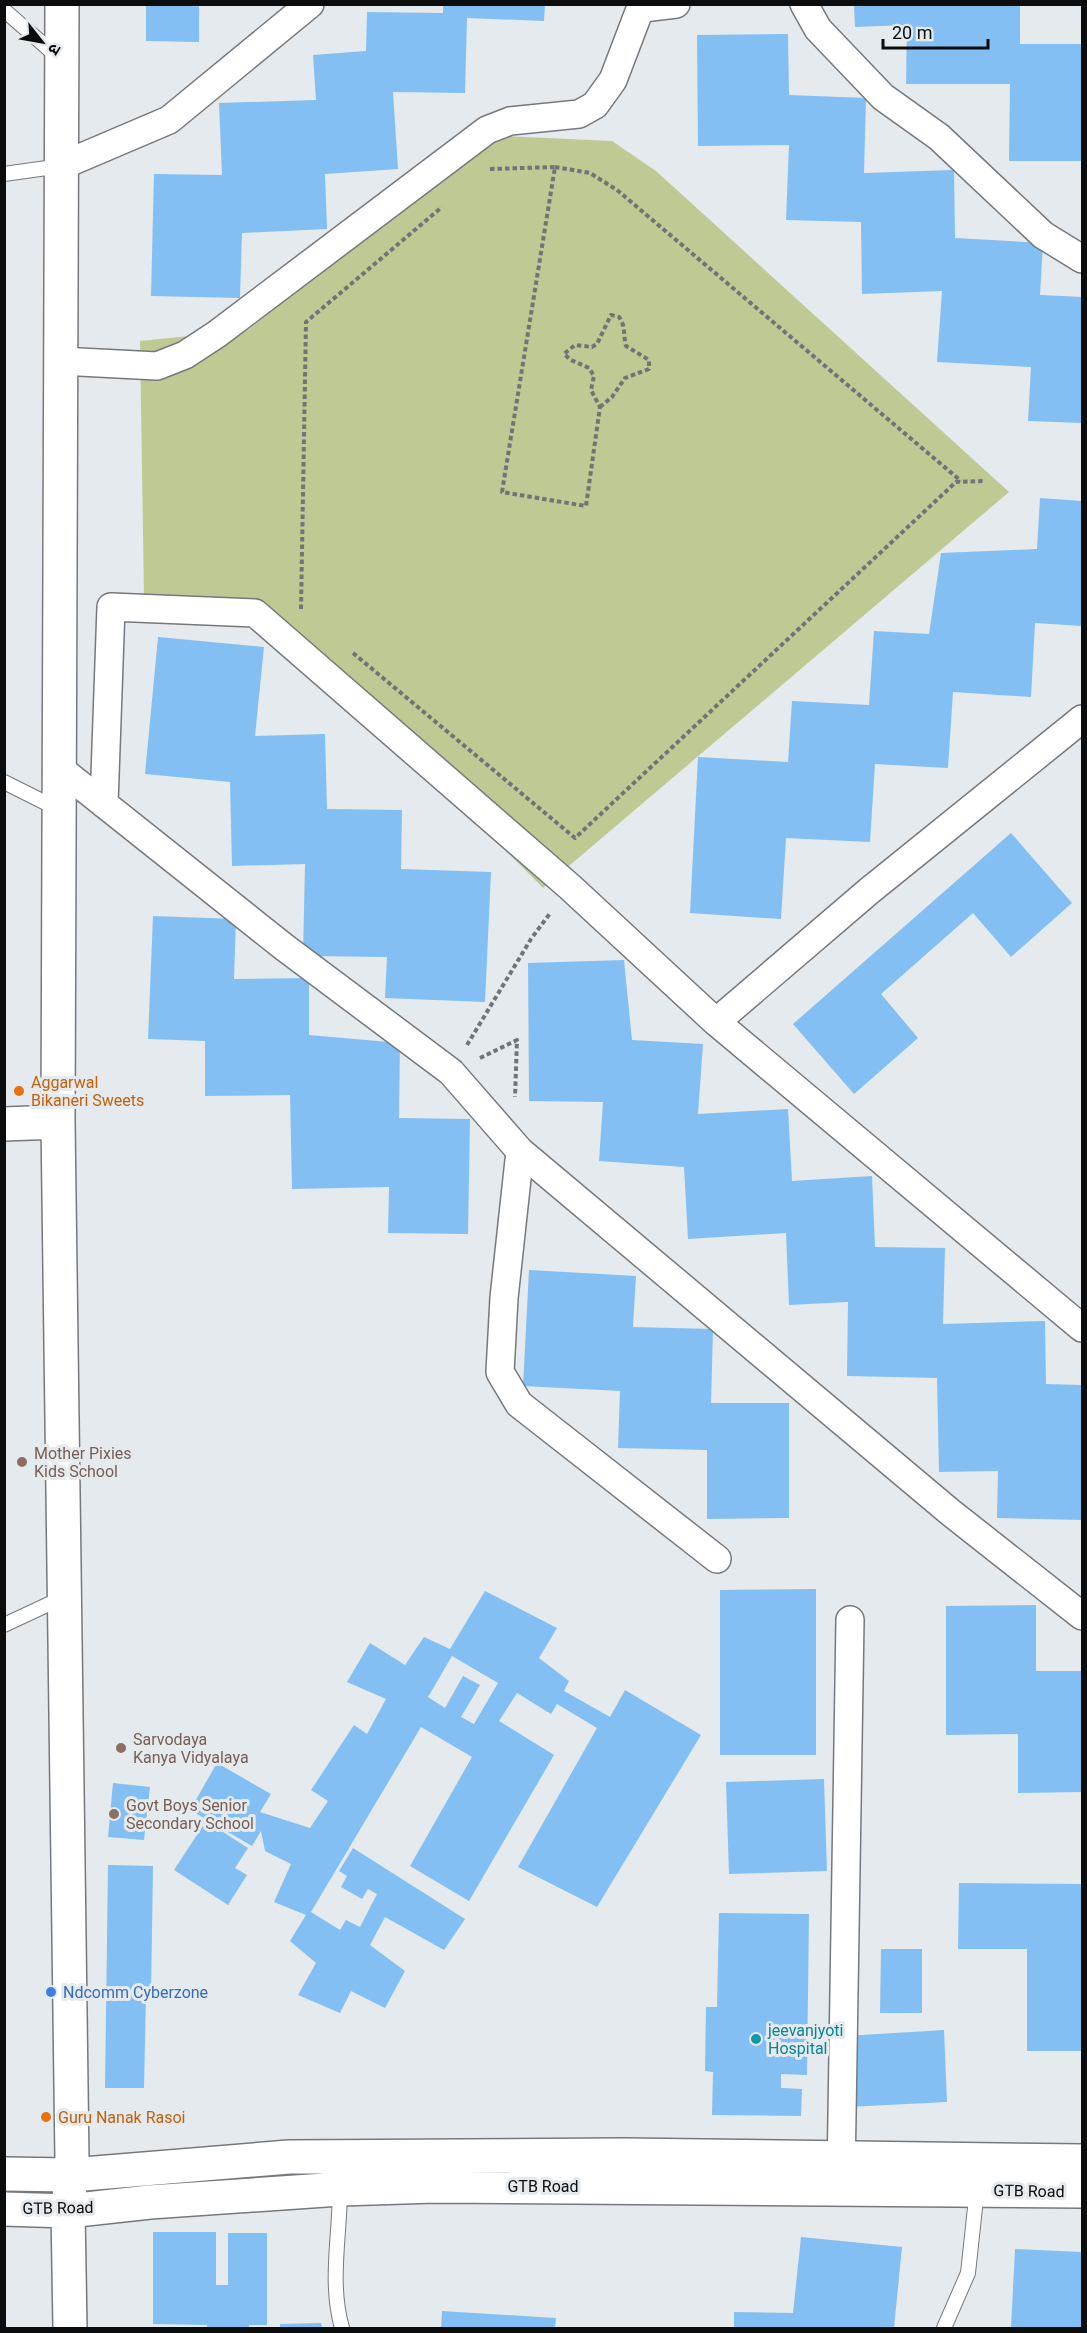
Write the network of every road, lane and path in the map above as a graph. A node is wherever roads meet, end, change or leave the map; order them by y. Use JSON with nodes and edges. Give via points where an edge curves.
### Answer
{"nodes":[{"id":1,"x":62,"y":4,"type":"edge"},
{"id":2,"x":310,"y":4,"type":"edge"},
{"id":3,"x":676,"y":4,"type":"edge"},
{"id":4,"x":804,"y":4,"type":"edge"},
{"id":5,"x":643,"y":6,"type":"edge"},
{"id":6,"x":4,"y":10,"type":"edge"},
{"id":7,"x":62,"y":60,"type":"junction"},
{"id":8,"x":61,"y":166,"type":"junction"},
{"id":9,"x":555,"y":167,"type":"junction"},
{"id":10,"x":486,"y":169,"type":"dead end"},
{"id":11,"x":4,"y":174,"type":"edge"},
{"id":12,"x":450,"y":200,"type":"dead end"},
{"id":13,"x":1083,"y":259,"type":"edge"},
{"id":14,"x":60,"y":361,"type":"junction"},
{"id":15,"x":600,"y":406,"type":"junction"},
{"id":16,"x":962,"y":482,"type":"junction"},
{"id":17,"x":985,"y":482,"type":"dead end"},
{"id":18,"x":309,"y":616,"type":"dead end"},
{"id":19,"x":345,"y":646,"type":"dead end"},
{"id":20,"x":1083,"y":719,"type":"edge"},
{"id":21,"x":59,"y":768,"type":"junction"},
{"id":22,"x":4,"y":782,"type":"edge"},
{"id":23,"x":104,"y":804,"type":"junction"},
{"id":24,"x":58,"y":809,"type":"junction"},
{"id":25,"x":575,"y":837,"type":"junction"},
{"id":26,"x":570,"y":887,"type":"junction"},
{"id":27,"x":716,"y":1022,"type":"junction"},
{"id":28,"x":451,"y":1072,"type":"junction"},
{"id":29,"x":58,"y":1122,"type":"junction"},
{"id":30,"x":4,"y":1124,"type":"edge"},
{"id":31,"x":517,"y":1146,"type":"junction"},
{"id":32,"x":1083,"y":1328,"type":"edge"},
{"id":33,"x":717,"y":1559,"type":"dead end"},
{"id":34,"x":64,"y":1597,"type":"junction"},
{"id":35,"x":1083,"y":1616,"type":"edge"},
{"id":36,"x":850,"y":1620,"type":"dead end"},
{"id":37,"x":4,"y":1625,"type":"edge"},
{"id":38,"x":842,"y":2156,"type":"junction"},
{"id":39,"x":1083,"y":2161,"type":"edge"},
{"id":40,"x":340,"y":2173,"type":"junction"},
{"id":41,"x":4,"y":2174,"type":"edge"},
{"id":42,"x":71,"y":2175,"type":"junction"},
{"id":43,"x":977,"y":2175,"type":"junction"},
{"id":44,"x":841,"y":2189,"type":"junction"},
{"id":45,"x":1083,"y":2191,"type":"edge"},
{"id":46,"x":4,"y":2209,"type":"edge"},
{"id":47,"x":68,"y":2211,"type":"junction"},
{"id":48,"x":70,"y":2328,"type":"edge"},
{"id":49,"x":342,"y":2328,"type":"edge"},
{"id":50,"x":944,"y":2328,"type":"edge"}],
"edges":[{"from":1,"to":7,"type":"street"},
{"from":2,"to":8,"type":"street","via":[[169,120]]},
{"from":3,"to":5,"type":"street"},
{"from":4,"to":13,"type":"street","via":[[818,29],[883,97],[939,137],[1043,235]]},
{"from":5,"to":14,"type":"street","via":[[613,80],[595,105],[579,114],[510,121],[487,130],[185,355],[157,366]]},
{"from":6,"to":7,"type":"lane"},
{"from":7,"to":8,"type":"street"},
{"from":8,"to":11,"type":"lane"},
{"from":8,"to":14,"type":"street"},
{"from":9,"to":10,"type":"path"},
{"from":9,"to":15,"type":"path","via":[[502,492],[586,506]]},
{"from":9,"to":16,"type":"path","via":[[590,174],[617,190]]},
{"from":12,"to":18,"type":"path","via":[[306,322],[300,608]]},
{"from":14,"to":21,"type":"street"},
{"from":15,"to":15,"type":"path","via":[[591,390],[594,376],[589,368],[564,354],[574,345],[597,344],[611,315],[624,324],[626,346],[649,360],[649,369],[625,378]]},
{"from":16,"to":17,"type":"path"},
{"from":16,"to":25,"type":"path","via":[[956,482]]},
{"from":19,"to":25,"type":"path"},
{"from":20,"to":27,"type":"street","via":[[869,891]]},
{"from":21,"to":23,"type":"street"},
{"from":21,"to":24,"type":"street"},
{"from":22,"to":24,"type":"lane"},
{"from":23,"to":26,"type":"street","via":[[111,607],[255,613]]},
{"from":23,"to":28,"type":"street"},
{"from":24,"to":29,"type":"street"},
{"from":25,"to":26,"type":"path"},
{"from":26,"to":27,"type":"street"},
{"from":26,"to":28,"type":"path","via":[[531,939]]},
{"from":27,"to":32,"type":"street"},
{"from":28,"to":31,"type":"street"},
{"from":28,"to":31,"type":"path","via":[[518,1040]]},
{"from":29,"to":30,"type":"street"},
{"from":29,"to":34,"type":"street"},
{"from":31,"to":33,"type":"street","via":[[500,1372],[519,1404]]},
{"from":31,"to":35,"type":"street","via":[[950,1512]]},
{"from":34,"to":37,"type":"lane"},
{"from":34,"to":42,"type":"street"},
{"from":36,"to":38,"type":"street"},
{"from":38,"to":40,"type":"street","name":"GTB Road"},
{"from":38,"to":43,"type":"street","name":"GTB Road"},
{"from":38,"to":44,"type":"street"},
{"from":39,"to":43,"type":"street","name":"GTB Road"},
{"from":40,"to":42,"type":"street","name":"GTB Road","via":[[289,2157]]},
{"from":40,"to":44,"type":"street","name":"GTB Road","via":[[584,2186]]},
{"from":40,"to":47,"type":"street","name":"GTB Road"},
{"from":40,"to":49,"type":"lane","via":[[334,2270]]},
{"from":41,"to":42,"type":"street","name":"GTB Road"},
{"from":42,"to":47,"type":"street"},
{"from":43,"to":44,"type":"street","name":"GTB Road"},
{"from":43,"to":45,"type":"street","name":"GTB Road"},
{"from":43,"to":50,"type":"lane","via":[[968,2273]]},
{"from":46,"to":47,"type":"street","name":"GTB Road"},
{"from":47,"to":48,"type":"street"}]}
